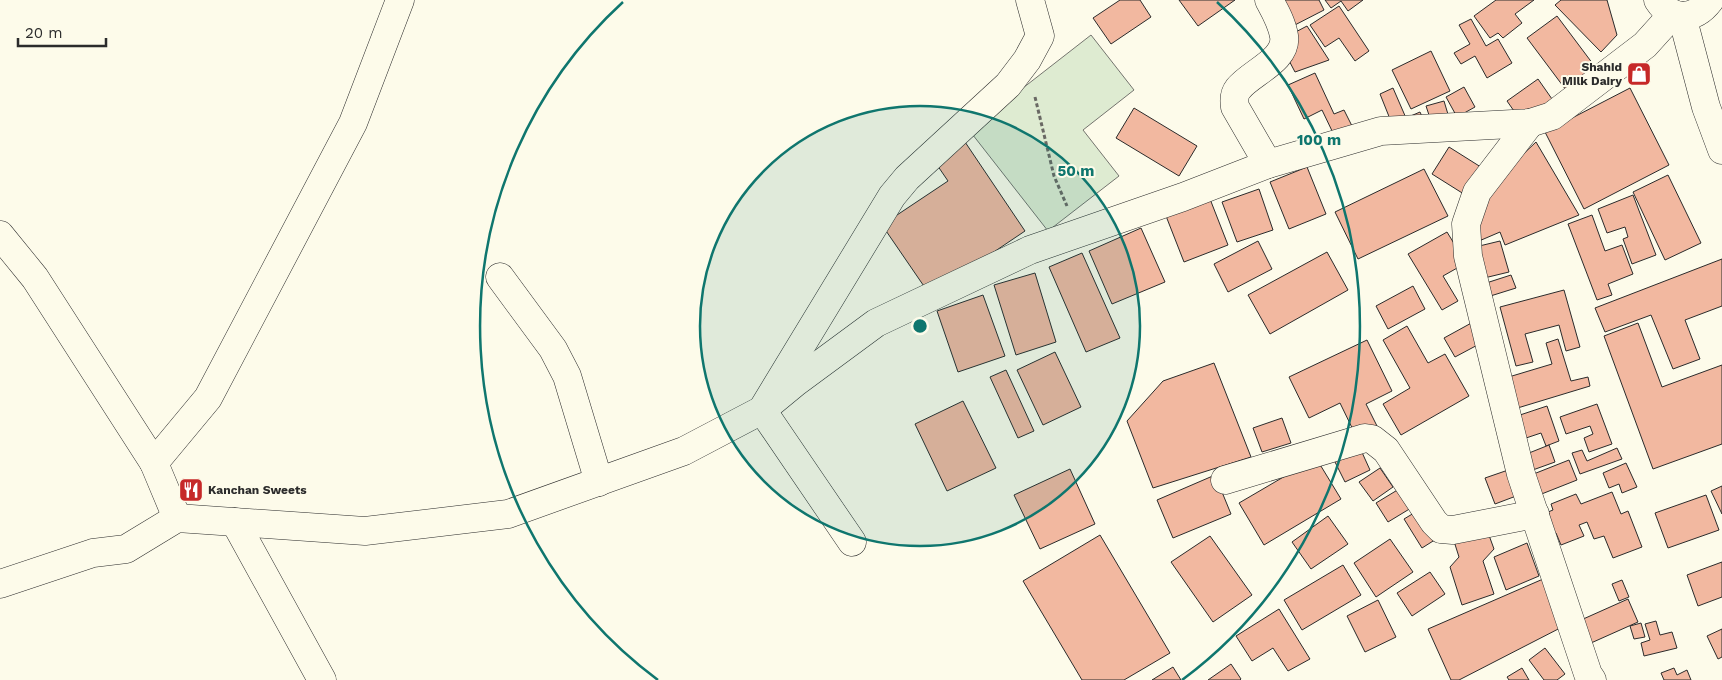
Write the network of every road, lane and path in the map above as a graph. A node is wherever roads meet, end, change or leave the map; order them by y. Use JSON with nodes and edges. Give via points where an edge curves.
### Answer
{"nodes":[{"id":1,"x":400,"y":0,"type":"edge"},
{"id":2,"x":1030,"y":0,"type":"edge"},
{"id":3,"x":1270,"y":0,"type":"edge"},
{"id":4,"x":1710,"y":0,"type":"edge"},
{"id":5,"x":1671,"y":10,"type":"edge"},
{"id":6,"x":1026,"y":60,"type":"junction"},
{"id":7,"x":1530,"y":123,"type":"junction"},
{"id":8,"x":1722,"y":150,"type":"edge"},
{"id":9,"x":1268,"y":164,"type":"junction"},
{"id":10,"x":1078,"y":233,"type":"junction"},
{"id":11,"x":0,"y":235,"type":"edge"},
{"id":12,"x":500,"y":277,"type":"dead end"},
{"id":13,"x":762,"y":410,"type":"junction"},
{"id":14,"x":154,"y":463,"type":"junction"},
{"id":15,"x":1226,"y":480,"type":"dead end"},
{"id":16,"x":599,"y":482,"type":"junction"},
{"id":17,"x":1535,"y":514,"type":"junction"},
{"id":18,"x":177,"y":518,"type":"junction"},
{"id":19,"x":235,"y":522,"type":"junction"},
{"id":20,"x":852,"y":542,"type":"dead end"},
{"id":21,"x":0,"y":583,"type":"edge"},
{"id":22,"x":322,"y":680,"type":"edge"},
{"id":23,"x":1592,"y":680,"type":"edge"}],
"edges":[{"from":1,"to":14,"type":"street","via":[[353,123],[208,398]]},
{"from":2,"to":6,"type":"street","via":[[1040,36]]},
{"from":3,"to":9,"type":"street","via":[[1284,37],[1282,49],[1238,89],[1234,98],[1235,108]]},
{"from":4,"to":5,"type":"street","via":[[1691,15]]},
{"from":5,"to":7,"type":"street","via":[[1645,45],[1552,116]]},
{"from":5,"to":8,"type":"street"},
{"from":6,"to":10,"type":"path","via":[[1054,176]]},
{"from":6,"to":13,"type":"street","via":[[1008,84],[907,178],[892,196]]},
{"from":7,"to":9,"type":"street","via":[[1381,131]]},
{"from":7,"to":17,"type":"street","via":[[1477,192],[1466,224],[1471,265],[1521,474]]},
{"from":9,"to":10,"type":"street"},
{"from":10,"to":13,"type":"street","via":[[1030,250],[876,323]]},
{"from":11,"to":14,"type":"street","via":[[35,278]]},
{"from":12,"to":16,"type":"street","via":[[553,349],[567,376]]},
{"from":13,"to":16,"type":"street","via":[[684,451]]},
{"from":13,"to":20,"type":"street"},
{"from":14,"to":18,"type":"street"},
{"from":15,"to":17,"type":"street","via":[[1365,438],[1372,439],[1386,450],[1441,528],[1453,530]]},
{"from":16,"to":19,"type":"street","via":[[508,514],[365,531]]},
{"from":17,"to":23,"type":"street"},
{"from":18,"to":19,"type":"street"},
{"from":18,"to":21,"type":"street","via":[[126,549],[93,553]]},
{"from":19,"to":22,"type":"street"}]}
